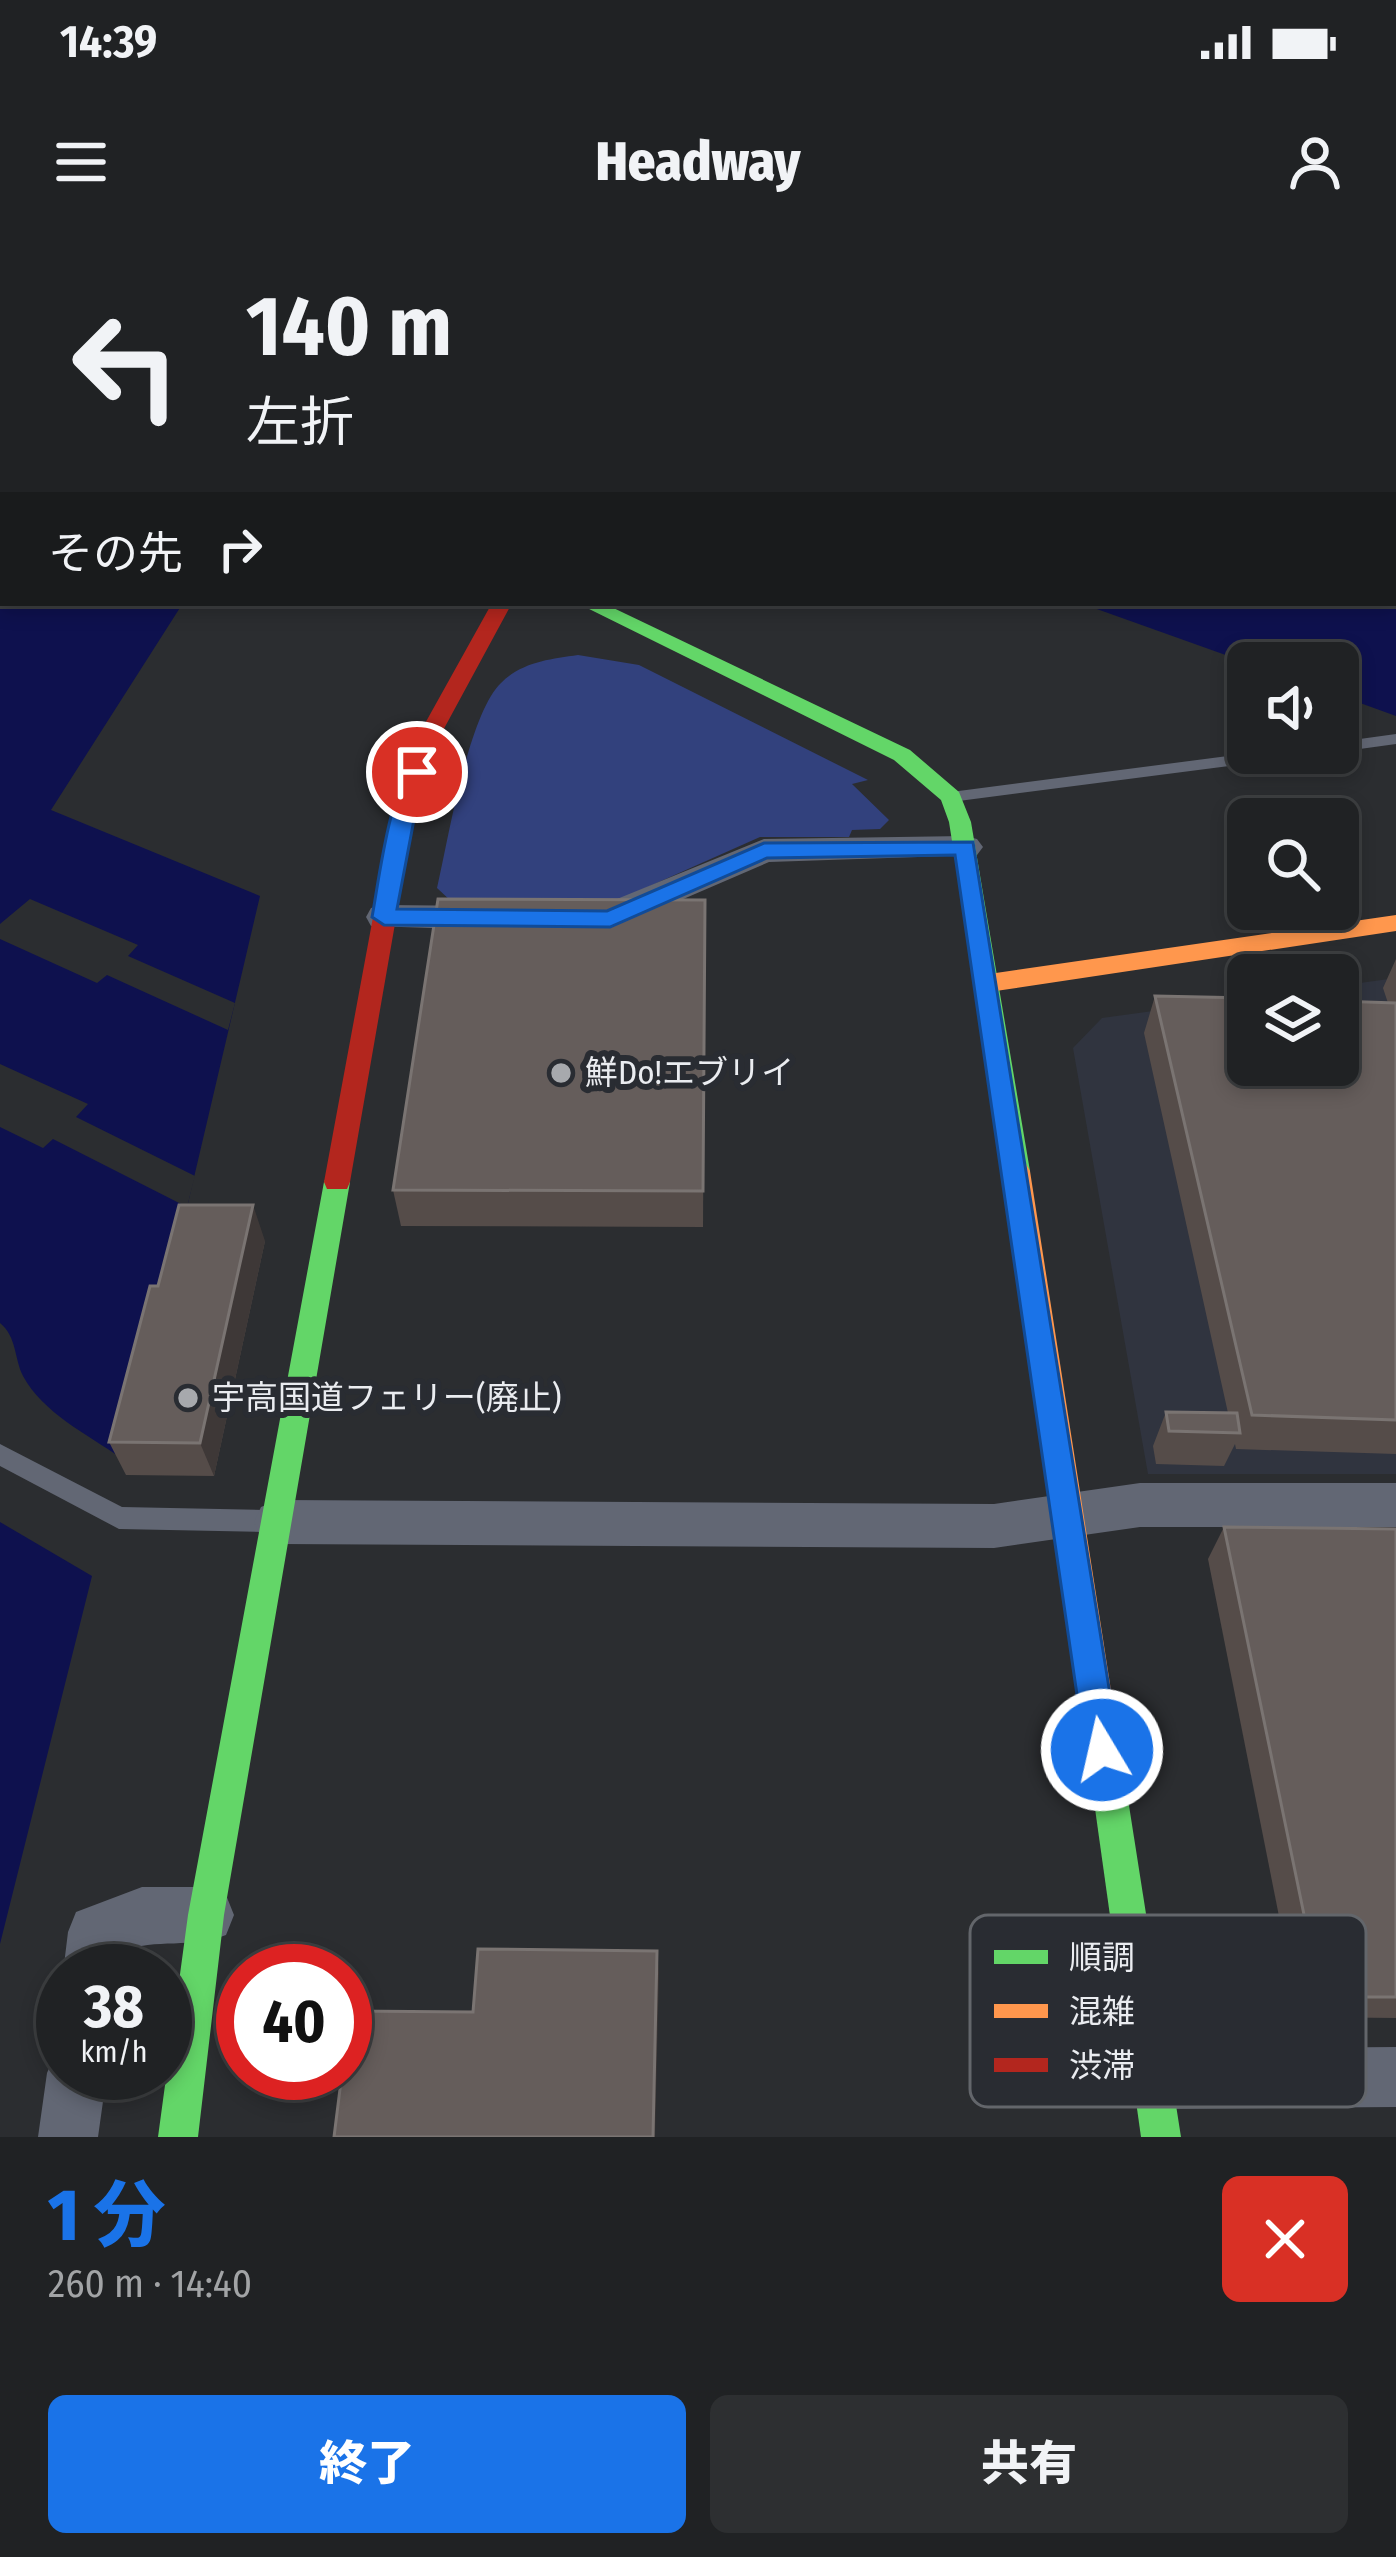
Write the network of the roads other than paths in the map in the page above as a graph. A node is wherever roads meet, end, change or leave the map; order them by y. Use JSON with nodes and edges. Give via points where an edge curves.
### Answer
{"nodes":[{"id":1,"x":500,"y":606,"type":"edge"},
{"id":2,"x":593,"y":606,"type":"edge"},
{"id":3,"x":1396,"y":739,"type":"edge"},
{"id":4,"x":1359,"y":744,"type":"edge"},
{"id":5,"x":1227,"y":761,"type":"edge"},
{"id":6,"x":951,"y":797,"type":"junction"},
{"id":7,"x":965,"y":847,"type":"junction"},
{"id":8,"x":384,"y":917,"type":"junction"},
{"id":9,"x":519,"y":918,"type":"edge"},
{"id":10,"x":565,"y":918,"type":"edge"},
{"id":11,"x":1396,"y":923,"type":"edge"},
{"id":12,"x":989,"y":983,"type":"junction"},
{"id":13,"x":0,"y":1454,"type":"edge"},
{"id":14,"x":1396,"y":1505,"type":"edge"},
{"id":15,"x":1066,"y":1515,"type":"junction"},
{"id":16,"x":278,"y":1522,"type":"junction"},
{"id":17,"x":206,"y":1915,"type":"junction"},
{"id":18,"x":1127,"y":1915,"type":"edge"},
{"id":19,"x":94,"y":1944,"type":"edge"},
{"id":20,"x":1366,"y":2077,"type":"edge"},
{"id":21,"x":1396,"y":2077,"type":"edge"},
{"id":22,"x":73,"y":2100,"type":"edge"},
{"id":23,"x":1156,"y":2107,"type":"edge"},
{"id":24,"x":68,"y":2137,"type":"edge"},
{"id":25,"x":178,"y":2137,"type":"edge"},
{"id":26,"x":1161,"y":2137,"type":"edge"}],
"edges":[{"from":1,"to":8,"type":"street","via":[[429,736],[404,809]]},
{"from":2,"to":6,"type":"street","via":[[902,755]]},
{"from":3,"to":4,"type":"lane"},
{"from":5,"to":6,"type":"lane"},
{"from":6,"to":7,"type":"street"},
{"from":7,"to":10,"type":"street","via":[[764,851],[610,919]]},
{"from":7,"to":12,"type":"street"},
{"from":8,"to":9,"type":"street"},
{"from":8,"to":16,"type":"street"},
{"from":11,"to":12,"type":"street"},
{"from":12,"to":15,"type":"street"},
{"from":13,"to":16,"type":"lane","via":[[119,1518]]},
{"from":14,"to":15,"type":"street","via":[[1140,1505]]},
{"from":15,"to":16,"type":"street","via":[[994,1526]]},
{"from":15,"to":18,"type":"street"},
{"from":16,"to":17,"type":"street"},
{"from":17,"to":19,"type":"street","via":[[142,1915],[96,1932]]},
{"from":17,"to":25,"type":"street"},
{"from":20,"to":21,"type":"street"},
{"from":22,"to":24,"type":"street"},
{"from":23,"to":26,"type":"street"}]}
